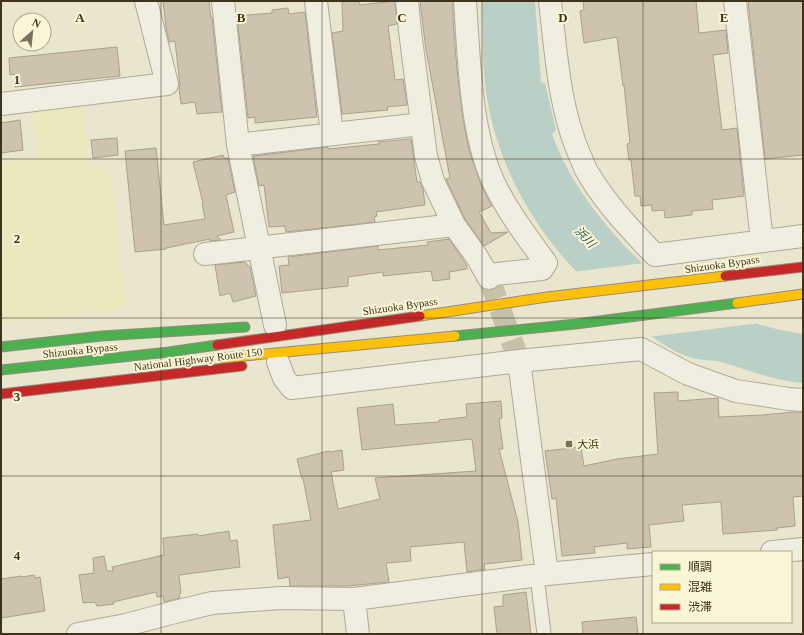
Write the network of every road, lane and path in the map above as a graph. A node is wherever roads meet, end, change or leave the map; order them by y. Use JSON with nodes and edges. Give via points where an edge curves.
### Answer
{"nodes":[{"id":1,"x":146,"y":1,"type":"edge"},
{"id":2,"x":316,"y":1,"type":"edge"},
{"id":3,"x":407,"y":1,"type":"edge"},
{"id":4,"x":465,"y":1,"type":"edge"},
{"id":5,"x":550,"y":1,"type":"edge"},
{"id":6,"x":735,"y":1,"type":"edge"},
{"id":7,"x":230,"y":2,"type":"edge"},
{"id":8,"x":1,"y":104,"type":"edge"},
{"id":9,"x":422,"y":124,"type":"junction"},
{"id":10,"x":332,"y":134,"type":"junction"},
{"id":11,"x":238,"y":145,"type":"junction"},
{"id":12,"x":454,"y":225,"type":"junction"},
{"id":13,"x":803,"y":236,"type":"edge"},
{"id":14,"x":762,"y":241,"type":"junction"},
{"id":15,"x":260,"y":247,"type":"junction"},
{"id":16,"x":205,"y":254,"type":"dead end"},
{"id":17,"x":803,"y":267,"type":"edge"},
{"id":18,"x":803,"y":294,"type":"edge"},
{"id":19,"x":395,"y":319,"type":"junction"},
{"id":20,"x":298,"y":324,"type":"dead end"},
{"id":21,"x":275,"y":325,"type":"dead end"},
{"id":22,"x":253,"y":327,"type":"dead end"},
{"id":23,"x":397,"y":341,"type":"junction"},
{"id":24,"x":1,"y":347,"type":"edge"},
{"id":25,"x":218,"y":359,"type":"dead end"},
{"id":26,"x":519,"y":361,"type":"junction"},
{"id":27,"x":274,"y":362,"type":"joint"},
{"id":28,"x":254,"y":365,"type":"dead end"},
{"id":29,"x":1,"y":370,"type":"edge"},
{"id":30,"x":1,"y":394,"type":"edge"},
{"id":31,"x":803,"y":400,"type":"edge"},
{"id":32,"x":803,"y":549,"type":"edge"},
{"id":33,"x":782,"y":551,"type":"edge"},
{"id":34,"x":652,"y":564,"type":"edge"},
{"id":35,"x":542,"y":575,"type":"junction"},
{"id":36,"x":354,"y":599,"type":"junction"},
{"id":37,"x":78,"y":634,"type":"edge"},
{"id":38,"x":358,"y":634,"type":"edge"},
{"id":39,"x":544,"y":634,"type":"edge"}],
"edges":[{"from":1,"to":8,"type":"street","via":[[167,84]]},
{"from":2,"to":10,"type":"street"},
{"from":3,"to":9,"type":"street"},
{"from":4,"to":12,"type":"street","via":[[472,86],[479,139],[486,163],[504,204],[546,263],[542,269],[488,277]]},
{"from":5,"to":14,"type":"street","via":[[564,107],[575,145],[588,175],[618,215],[655,255]]},
{"from":6,"to":14,"type":"street"},
{"from":7,"to":11,"type":"street"},
{"from":9,"to":10,"type":"street"},
{"from":9,"to":12,"type":"street","via":[[426,156],[433,181]]},
{"from":10,"to":11,"type":"street"},
{"from":11,"to":15,"type":"street"},
{"from":12,"to":15,"type":"street"},
{"from":13,"to":14,"type":"street"},
{"from":15,"to":16,"type":"street"},
{"from":15,"to":21,"type":"street"},
{"from":17,"to":19,"type":"highway","name":"Shizuoka Bypass","via":[[572,294]]},
{"from":18,"to":23,"type":"highway","via":[[602,320]]},
{"from":19,"to":20,"type":"highway"},
{"from":19,"to":29,"type":"highway","name":"Shizuoka Bypass","via":[[169,352]]},
{"from":22,"to":24,"type":"highway","via":[[102,336]]},
{"from":23,"to":25,"type":"highway"},
{"from":23,"to":27,"type":"highway","name":"National Highway Route 150"},
{"from":26,"to":27,"type":"street","via":[[292,388]]},
{"from":26,"to":31,"type":"street","via":[[641,349],[688,374],[736,391]]},
{"from":26,"to":35,"type":"street"},
{"from":28,"to":30,"type":"highway","name":"National Highway Route 150"},
{"from":32,"to":33,"type":"street"},
{"from":34,"to":35,"type":"street"},
{"from":35,"to":36,"type":"street"},
{"from":35,"to":39,"type":"lane"},
{"from":36,"to":37,"type":"street","via":[[281,598],[212,603],[126,625]]},
{"from":36,"to":38,"type":"street"}]}
